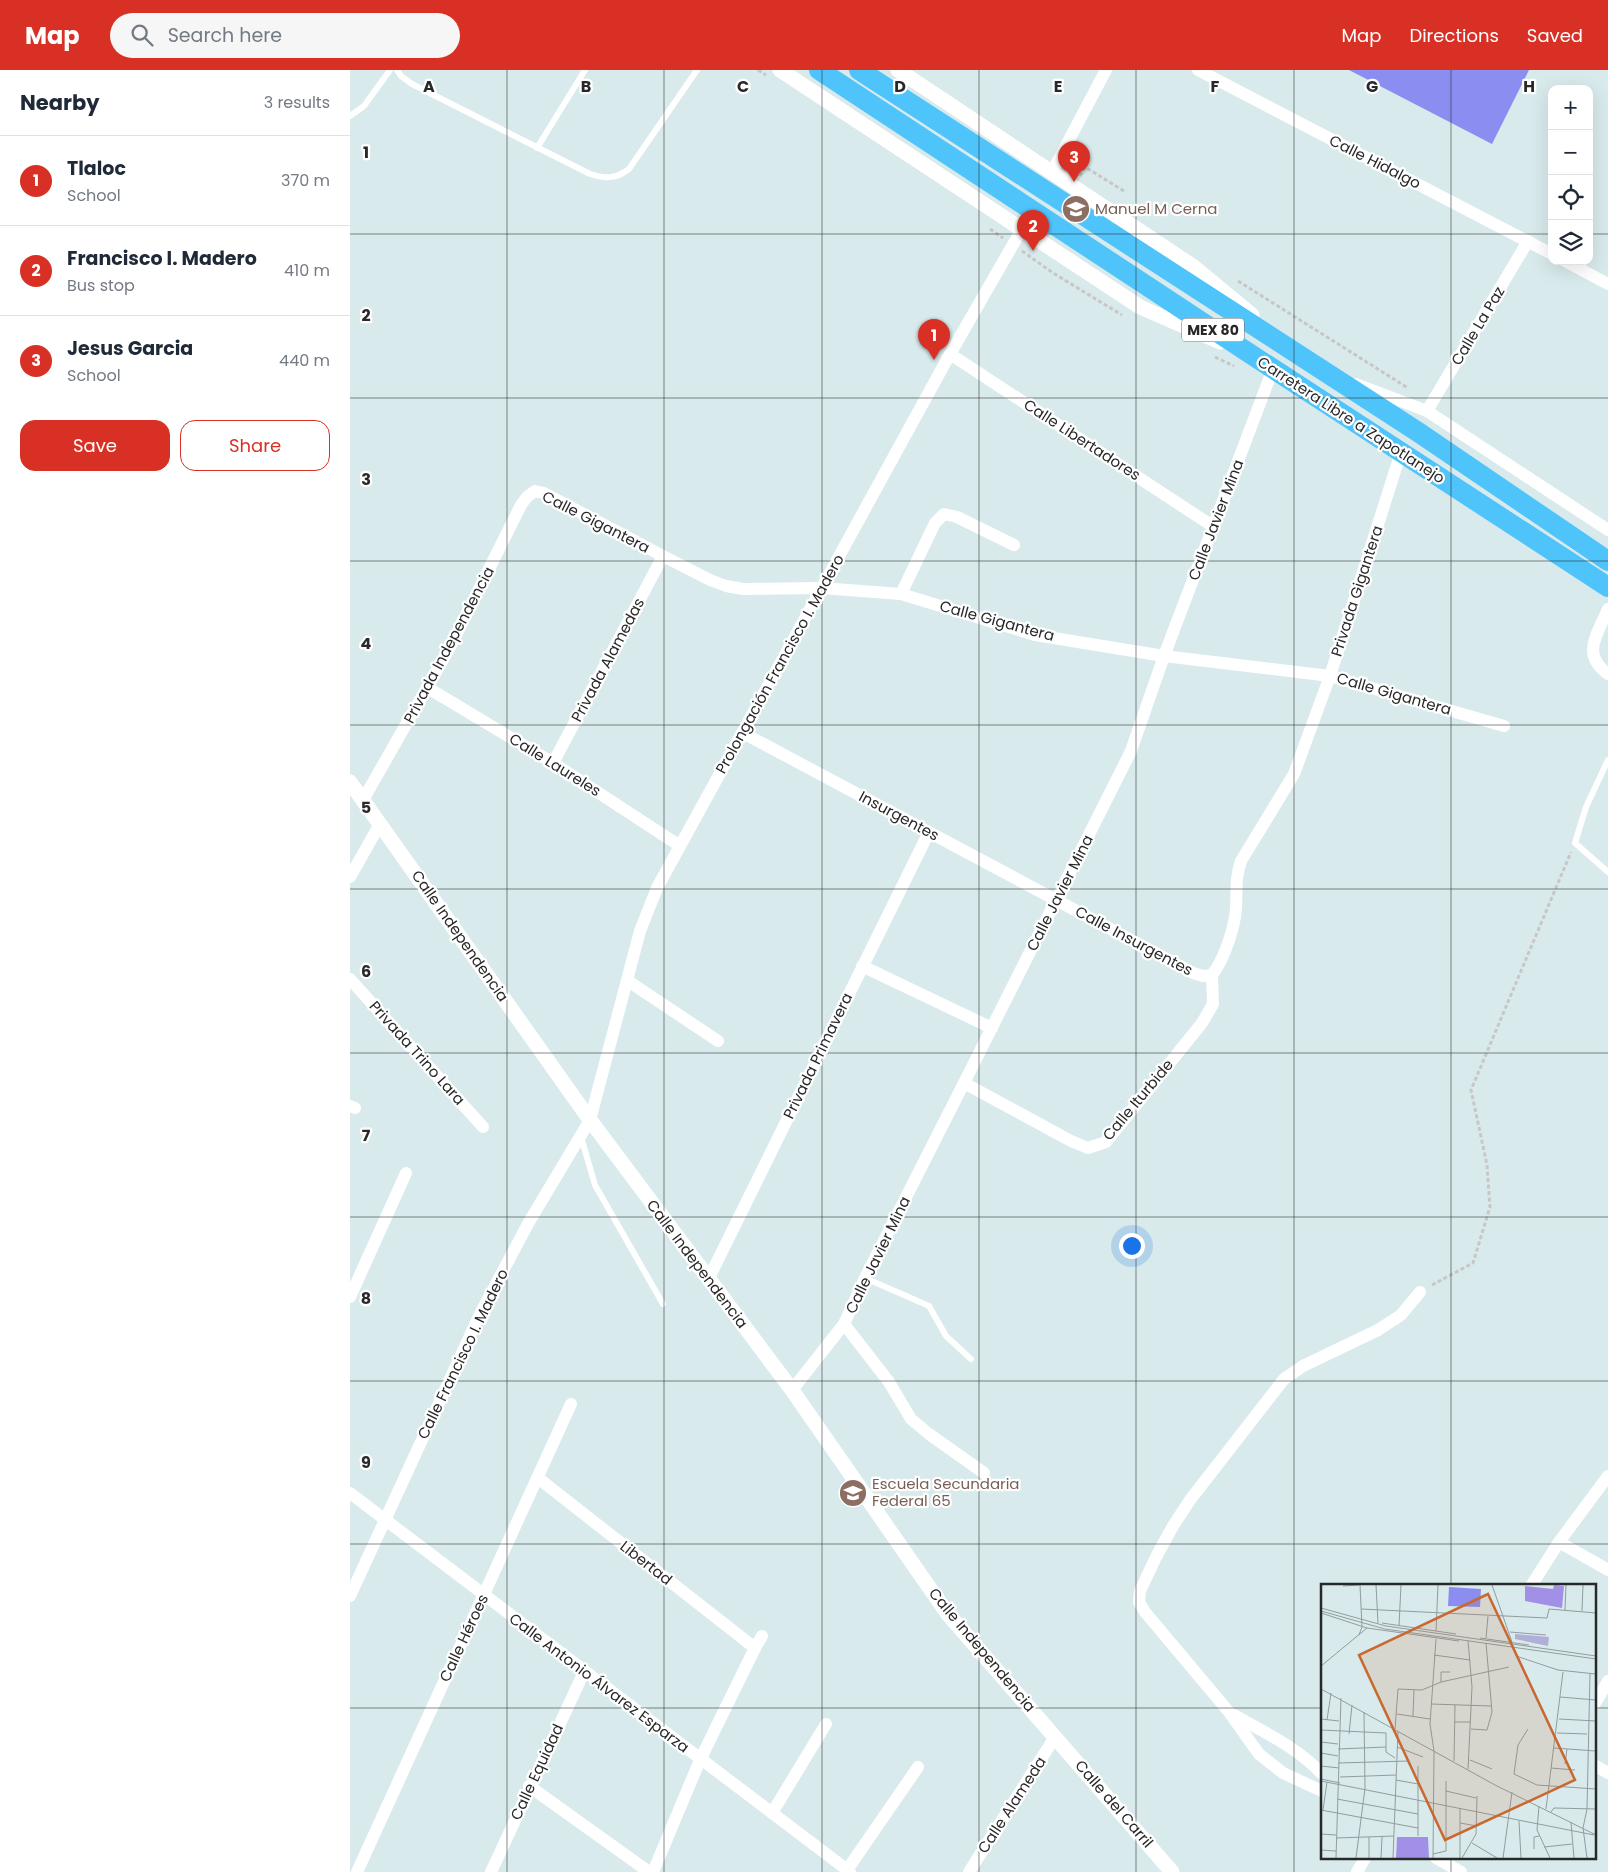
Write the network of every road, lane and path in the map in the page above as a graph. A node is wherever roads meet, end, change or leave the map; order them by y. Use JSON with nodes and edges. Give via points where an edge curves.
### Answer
{"nodes":[{"id":1,"x":390,"y":70,"type":"edge"},
{"id":2,"x":397,"y":70,"type":"edge"},
{"id":3,"x":585,"y":70,"type":"edge"},
{"id":4,"x":697,"y":70,"type":"edge"},
{"id":5,"x":780,"y":70,"type":"edge"},
{"id":6,"x":819,"y":70,"type":"edge"},
{"id":7,"x":859,"y":70,"type":"edge"},
{"id":8,"x":898,"y":70,"type":"edge"},
{"id":9,"x":1106,"y":70,"type":"edge"},
{"id":10,"x":1198,"y":70,"type":"edge"},
{"id":11,"x":350,"y":116,"type":"edge"},
{"id":12,"x":537,"y":148,"type":"junction"},
{"id":13,"x":1052,"y":172,"type":"junction"},
{"id":14,"x":1022,"y":229,"type":"junction"},
{"id":15,"x":1528,"y":241,"type":"junction"},
{"id":16,"x":1548,"y":252,"type":"edge"},
{"id":17,"x":1572,"y":265,"type":"edge"},
{"id":18,"x":1231,"y":277,"type":"dead end"},
{"id":19,"x":1608,"y":284,"type":"edge"},
{"id":20,"x":950,"y":354,"type":"junction"},
{"id":21,"x":1255,"y":357,"type":"junction"},
{"id":22,"x":1316,"y":368,"type":"junction"},
{"id":23,"x":1273,"y":369,"type":"junction"},
{"id":24,"x":1430,"y":407,"type":"junction"},
{"id":25,"x":1401,"y":452,"type":"junction"},
{"id":26,"x":535,"y":492,"type":"joint"},
{"id":27,"x":1214,"y":528,"type":"junction"},
{"id":28,"x":1608,"y":530,"type":"edge"},
{"id":29,"x":1014,"y":545,"type":"dead end"},
{"id":30,"x":663,"y":556,"type":"junction"},
{"id":31,"x":1608,"y":561,"type":"edge"},
{"id":32,"x":1608,"y":587,"type":"edge"},
{"id":33,"x":821,"y":588,"type":"junction"},
{"id":34,"x":901,"y":594,"type":"junction"},
{"id":35,"x":1608,"y":609,"type":"edge"},
{"id":36,"x":1164,"y":656,"type":"junction"},
{"id":37,"x":1608,"y":674,"type":"edge"},
{"id":38,"x":1330,"y":676,"type":"junction"},
{"id":39,"x":428,"y":688,"type":"junction"},
{"id":40,"x":1504,"y":726,"type":"dead end"},
{"id":41,"x":743,"y":733,"type":"junction"},
{"id":42,"x":1608,"y":760,"type":"edge"},
{"id":43,"x":553,"y":763,"type":"junction"},
{"id":44,"x":350,"y":782,"type":"edge"},
{"id":45,"x":363,"y":800,"type":"junction"},
{"id":46,"x":380,"y":824,"type":"junction"},
{"id":47,"x":929,"y":832,"type":"junction"},
{"id":48,"x":1575,"y":842,"type":"junction"},
{"id":49,"x":680,"y":846,"type":"junction"},
{"id":50,"x":1608,"y":872,"type":"edge"},
{"id":51,"x":350,"y":877,"type":"edge"},
{"id":52,"x":1056,"y":900,"type":"junction"},
{"id":53,"x":862,"y":966,"type":"junction"},
{"id":54,"x":1212,"y":975,"type":"junction"},
{"id":55,"x":350,"y":979,"type":"edge"},
{"id":56,"x":628,"y":981,"type":"junction"},
{"id":57,"x":992,"y":1028,"type":"junction"},
{"id":58,"x":718,"y":1042,"type":"dead end"},
{"id":59,"x":964,"y":1083,"type":"junction"},
{"id":60,"x":590,"y":1120,"type":"junction"},
{"id":61,"x":483,"y":1127,"type":"dead end"},
{"id":62,"x":580,"y":1136,"type":"junction"},
{"id":63,"x":406,"y":1173,"type":"dead end"},
{"id":64,"x":864,"y":1278,"type":"junction"},
{"id":65,"x":708,"y":1280,"type":"junction"},
{"id":66,"x":1420,"y":1292,"type":"joint"},
{"id":67,"x":350,"y":1296,"type":"edge"},
{"id":68,"x":662,"y":1304,"type":"dead end"},
{"id":69,"x":844,"y":1324,"type":"junction"},
{"id":70,"x":971,"y":1359,"type":"dead end"},
{"id":71,"x":792,"y":1390,"type":"junction"},
{"id":72,"x":571,"y":1404,"type":"dead end"},
{"id":73,"x":984,"y":1473,"type":"dead end"},
{"id":74,"x":1608,"y":1476,"type":"edge"},
{"id":75,"x":538,"y":1478,"type":"junction"},
{"id":76,"x":350,"y":1493,"type":"edge"},
{"id":77,"x":385,"y":1520,"type":"junction"},
{"id":78,"x":1559,"y":1542,"type":"junction"},
{"id":79,"x":1608,"y":1570,"type":"edge"},
{"id":80,"x":1532,"y":1584,"type":"edge"},
{"id":81,"x":350,"y":1596,"type":"edge"},
{"id":82,"x":484,"y":1596,"type":"junction"},
{"id":83,"x":762,"y":1636,"type":"dead end"},
{"id":84,"x":755,"y":1648,"type":"junction"},
{"id":85,"x":584,"y":1672,"type":"junction"},
{"id":86,"x":1608,"y":1681,"type":"edge"},
{"id":87,"x":1596,"y":1702,"type":"edge"},
{"id":88,"x":1229,"y":1712,"type":"junction"},
{"id":89,"x":826,"y":1724,"type":"dead end"},
{"id":90,"x":1055,"y":1737,"type":"junction"},
{"id":91,"x":700,"y":1760,"type":"junction"},
{"id":92,"x":1596,"y":1766,"type":"edge"},
{"id":93,"x":918,"y":1768,"type":"dead end"},
{"id":94,"x":1608,"y":1772,"type":"edge"},
{"id":95,"x":1321,"y":1773,"type":"edge"},
{"id":96,"x":530,"y":1786,"type":"junction"},
{"id":97,"x":1321,"y":1791,"type":"edge"},
{"id":98,"x":772,"y":1813,"type":"junction"},
{"id":99,"x":1364,"y":1860,"type":"edge"},
{"id":100,"x":1440,"y":1860,"type":"edge"},
{"id":101,"x":848,"y":1871,"type":"edge"},
{"id":102,"x":357,"y":1872,"type":"edge"},
{"id":103,"x":490,"y":1872,"type":"edge"},
{"id":104,"x":649,"y":1872,"type":"edge"},
{"id":105,"x":653,"y":1872,"type":"edge"},
{"id":106,"x":969,"y":1872,"type":"edge"},
{"id":107,"x":1172,"y":1872,"type":"edge"},
{"id":108,"x":1357,"y":1872,"type":"edge"},
{"id":109,"x":1461,"y":1872,"type":"edge"}],
"edges":[{"from":1,"to":11,"type":"lane","via":[[364,106]]},
{"from":2,"to":12,"type":"lane","via":[[412,84]]},
{"from":3,"to":12,"type":"lane"},
{"from":4,"to":12,"type":"lane","via":[[629,169],[621,175],[601,178]]},
{"from":5,"to":14,"type":"street"},
{"from":6,"to":21,"type":"main road","name":"Carretera Libre a Zapotlanejo","number":"MEX 80"},
{"from":7,"to":22,"type":"main road","name":"Carretera Libre a Zapotlanejo","number":"MEX 80"},
{"from":8,"to":13,"type":"street"},
{"from":9,"to":13,"type":"street"},
{"from":10,"to":15,"type":"street","name":"Calle Hidalgo"},
{"from":13,"to":22,"type":"street","via":[[1194,267]]},
{"from":14,"to":20,"type":"street","name":"Prolongación Francisco I. Madero"},
{"from":14,"to":21,"type":"street","via":[[1140,307]]},
{"from":15,"to":16,"type":"street","name":"Calle Hidalgo"},
{"from":15,"to":24,"type":"street","name":"Calle La Paz"},
{"from":17,"to":19,"type":"street"},
{"from":18,"to":24,"type":"path"},
{"from":20,"to":27,"type":"street","name":"Calle Libertadores"},
{"from":20,"to":33,"type":"street","name":"Prolongación Francisco I. Madero"},
{"from":21,"to":23,"type":"main road","name":"Carretera Libre a Zapotlanejo","number":"MEX 80"},
{"from":22,"to":24,"type":"street"},
{"from":22,"to":31,"type":"main road","name":"Carretera Libre a Zapotlanejo","number":"MEX 80","via":[[1418,432]]},
{"from":23,"to":25,"type":"main road","name":"Carretera Libre a Zapotlanejo","number":"MEX 80"},
{"from":23,"to":27,"type":"street","name":"Calle Javier Mina"},
{"from":24,"to":28,"type":"street"},
{"from":25,"to":32,"type":"main road","name":"Carretera Libre a Zapotlanejo","number":"MEX 80"},
{"from":25,"to":38,"type":"street","name":"Privada Gigantera"},
{"from":26,"to":30,"type":"street","name":"Calle Gigantera","via":[[544,493]]},
{"from":26,"to":39,"type":"street","name":"Privada Independencia","via":[[521,505]]},
{"from":27,"to":36,"type":"street","name":"Calle Javier Mina"},
{"from":29,"to":34,"type":"street","via":[[958,517],[944,514],[935,523]]},
{"from":30,"to":33,"type":"street","name":"Calle Gigantera","via":[[726,586],[743,589]]},
{"from":30,"to":43,"type":"street","name":"Privada Alamedas"},
{"from":33,"to":34,"type":"street","name":"Calle Gigantera"},
{"from":33,"to":41,"type":"street","name":"Prolongación Francisco I. Madero"},
{"from":34,"to":36,"type":"street","name":"Calle Gigantera","via":[[1035,635]]},
{"from":35,"to":37,"type":"street","via":[[1592,654]]},
{"from":36,"to":38,"type":"street","name":"Calle Gigantera"},
{"from":36,"to":52,"type":"street","name":"Calle Javier Mina","via":[[1131,751]]},
{"from":38,"to":40,"type":"street","name":"Calle Gigantera"},
{"from":38,"to":54,"type":"street","name":"Privada Gigantera","via":[[1294,774],[1241,861],[1235,884],[1234,923]]},
{"from":39,"to":43,"type":"street","name":"Calle Laureles"},
{"from":39,"to":45,"type":"street","name":"Privada Independencia"},
{"from":41,"to":47,"type":"street","name":"Insurgentes"},
{"from":41,"to":49,"type":"street","name":"Prolongación Francisco I. Madero"},
{"from":42,"to":48,"type":"lane","via":[[1586,806]]},
{"from":43,"to":49,"type":"street","name":"Calle Laureles"},
{"from":44,"to":45,"type":"street","name":"Calle Independencia"},
{"from":45,"to":46,"type":"street","name":"Calle Independencia"},
{"from":46,"to":51,"type":"street"},
{"from":46,"to":60,"type":"street","name":"Calle Independencia"},
{"from":47,"to":52,"type":"street","name":"Insurgentes"},
{"from":47,"to":53,"type":"street","name":"Privada Primavera"},
{"from":48,"to":50,"type":"lane"},
{"from":48,"to":66,"type":"path","via":[[1471,1090],[1487,1165],[1490,1207],[1473,1262]]},
{"from":49,"to":56,"type":"street","name":"Prolongación Francisco I. Madero","via":[[657,888],[640,931]]},
{"from":52,"to":54,"type":"street","name":"Calle Insurgentes","via":[[1193,973]]},
{"from":52,"to":57,"type":"street","name":"Calle Javier Mina"},
{"from":53,"to":57,"type":"street"},
{"from":53,"to":65,"type":"street","name":"Privada Primavera"},
{"from":54,"to":59,"type":"street","name":"Calle Iturbide","via":[[1213,1004],[1202,1023],[1106,1142],[1088,1148],[1071,1141]]},
{"from":55,"to":61,"type":"street","name":"Privada Trino Lara"},
{"from":56,"to":58,"type":"street"},
{"from":56,"to":60,"type":"street","name":"Prolongación Francisco I. Madero"},
{"from":57,"to":59,"type":"street","name":"Calle Javier Mina"},
{"from":59,"to":64,"type":"street","name":"Calle Javier Mina"},
{"from":60,"to":62,"type":"street","name":"Calle Francisco I. Madero"},
{"from":60,"to":65,"type":"street","name":"Calle Independencia"},
{"from":62,"to":68,"type":"lane","via":[[595,1185]]},
{"from":62,"to":77,"type":"street","name":"Calle Francisco I. Madero","via":[[480,1314]]},
{"from":63,"to":67,"type":"street"},
{"from":64,"to":69,"type":"street","name":"Calle Javier Mina"},
{"from":64,"to":70,"type":"lane","via":[[929,1306],[946,1336]]},
{"from":65,"to":71,"type":"street","name":"Calle Independencia"},
{"from":66,"to":88,"type":"street","via":[[1401,1314],[1378,1330],[1302,1366],[1284,1379],[1190,1500],[1168,1534],[1140,1591],[1139,1602],[1145,1612]]},
{"from":69,"to":71,"type":"street","name":"Calle Javier Mina"},
{"from":69,"to":73,"type":"street","via":[[889,1382],[911,1419]]},
{"from":71,"to":90,"type":"street","name":"Calle Independencia","via":[[947,1613]]},
{"from":72,"to":75,"type":"street","name":"Calle Héroes"},
{"from":74,"to":78,"type":"street"},
{"from":75,"to":82,"type":"street","name":"Calle Héroes"},
{"from":75,"to":84,"type":"street","name":"Libertad"},
{"from":76,"to":77,"type":"street","name":"Calle Antonio Álvarez Esparza"},
{"from":77,"to":81,"type":"street","name":"Calle Francisco I. Madero"},
{"from":77,"to":82,"type":"street","name":"Calle Antonio Álvarez Esparza"},
{"from":78,"to":79,"type":"street"},
{"from":78,"to":80,"type":"street"},
{"from":82,"to":85,"type":"street","name":"Calle Antonio Álvarez Esparza"},
{"from":82,"to":102,"type":"street","name":"Calle Héroes"},
{"from":83,"to":84,"type":"street"},
{"from":84,"to":91,"type":"street"},
{"from":85,"to":91,"type":"street","name":"Calle Antonio Álvarez Esparza"},
{"from":85,"to":96,"type":"street","name":"Calle Equidad"},
{"from":86,"to":87,"type":"street"},
{"from":88,"to":95,"type":"street","via":[[1291,1748]]},
{"from":88,"to":97,"type":"street","via":[[1258,1754],[1284,1773]]},
{"from":89,"to":98,"type":"street"},
{"from":90,"to":106,"type":"street","name":"Calle Alameda"},
{"from":90,"to":107,"type":"street","name":"Calle del Carril"},
{"from":91,"to":98,"type":"street","name":"Calle Antonio Álvarez Esparza"},
{"from":91,"to":105,"type":"street"},
{"from":92,"to":94,"type":"street"},
{"from":93,"to":101,"type":"street"},
{"from":96,"to":103,"type":"street","name":"Calle Equidad"},
{"from":96,"to":104,"type":"street"},
{"from":98,"to":101,"type":"street","name":"Calle Antonio Álvarez Esparza"},
{"from":99,"to":108,"type":"street"},
{"from":100,"to":109,"type":"street"}]}
